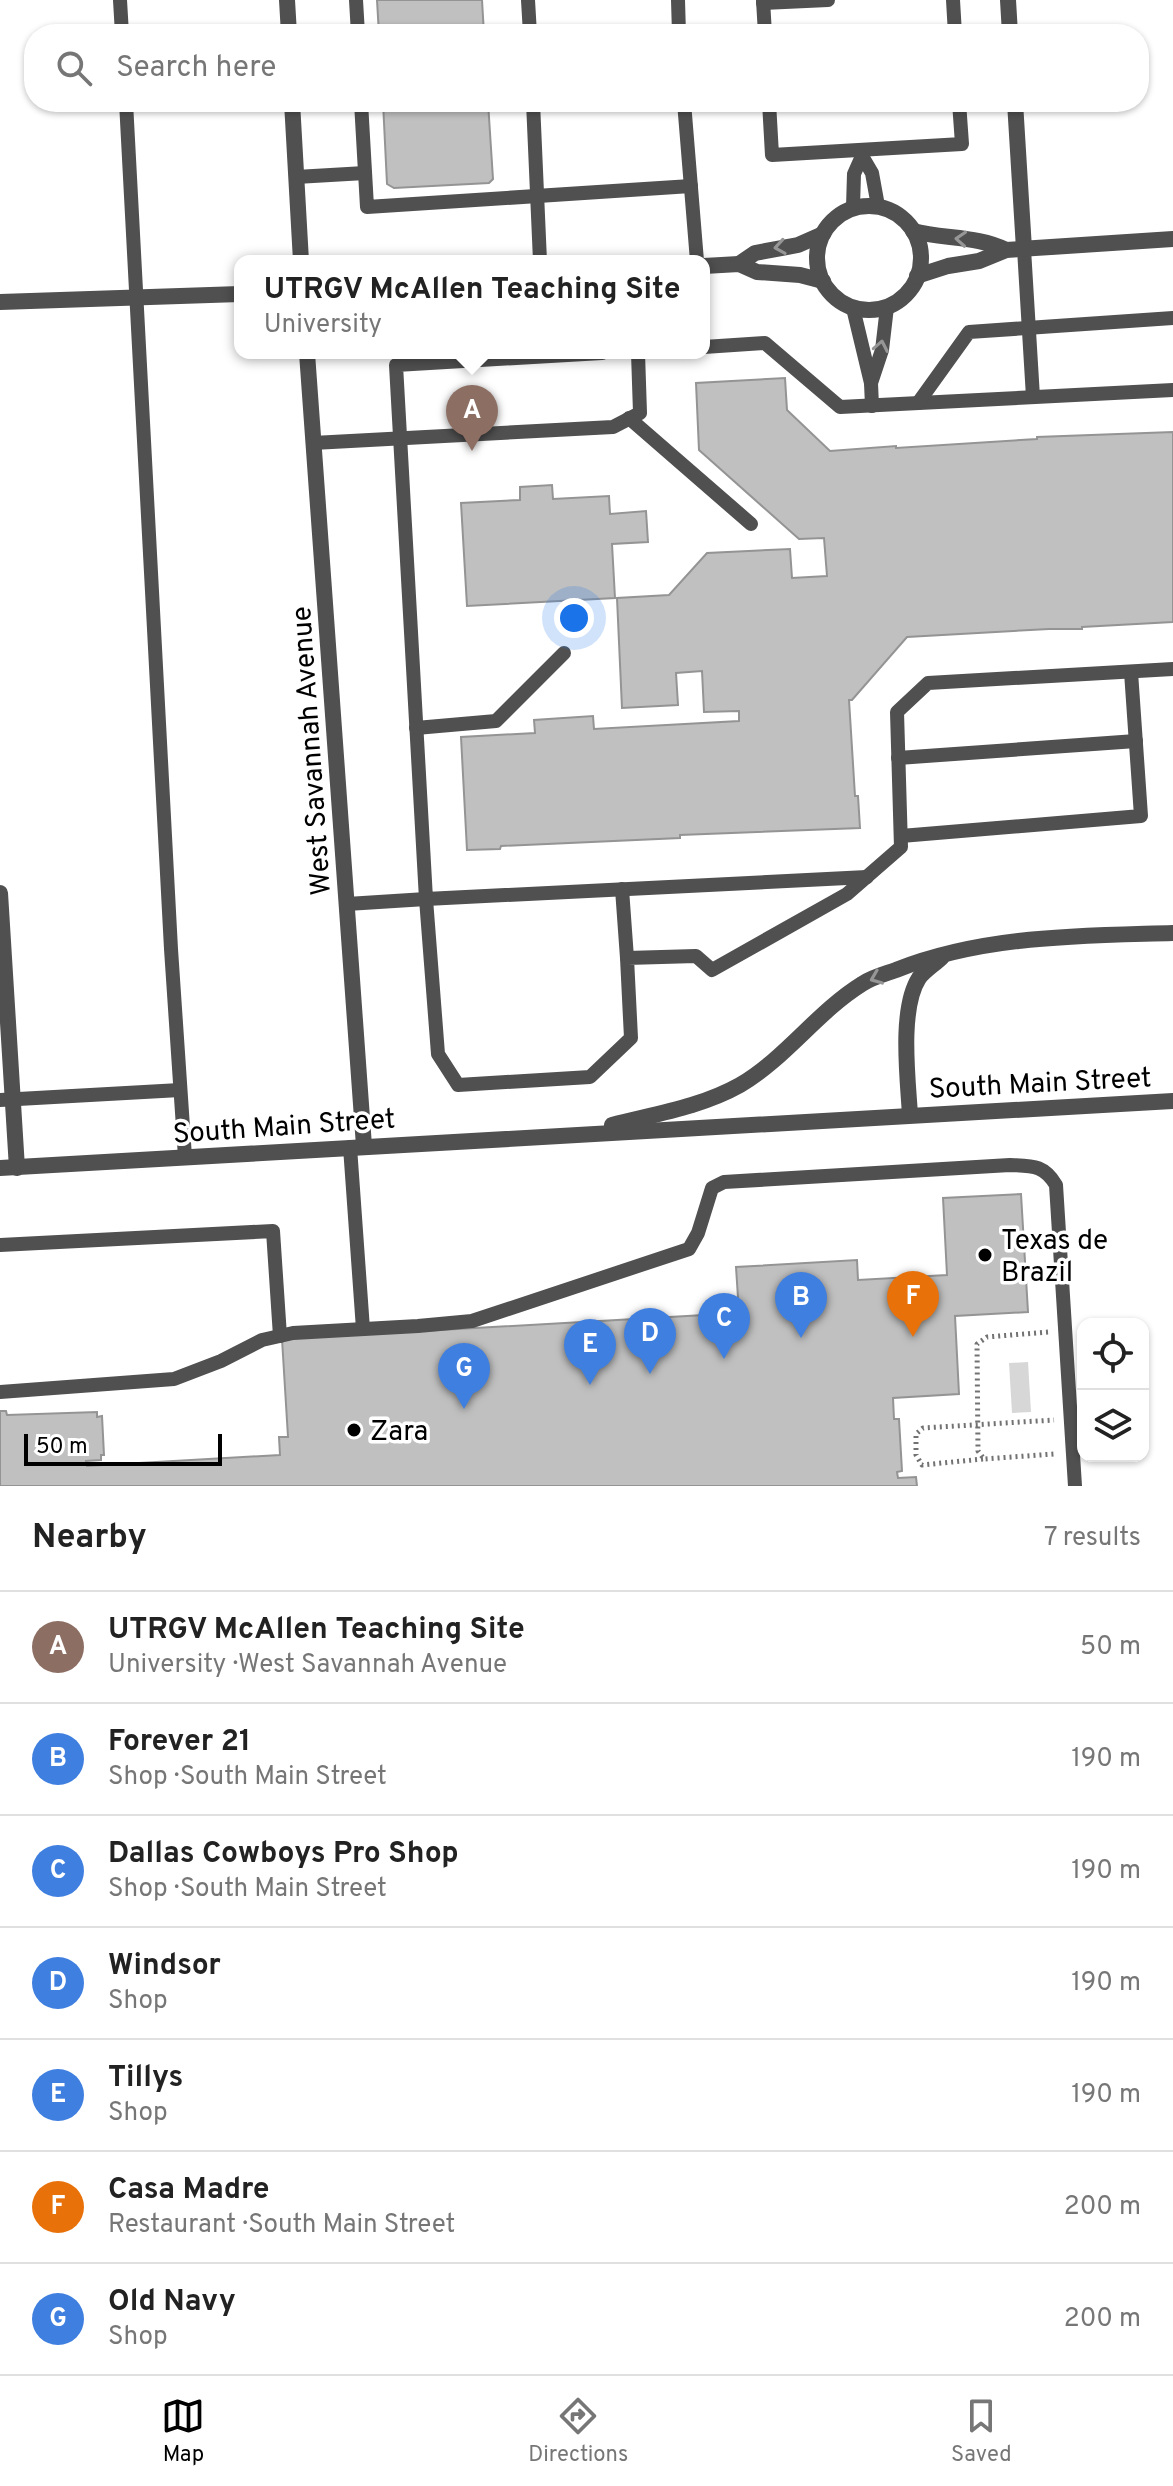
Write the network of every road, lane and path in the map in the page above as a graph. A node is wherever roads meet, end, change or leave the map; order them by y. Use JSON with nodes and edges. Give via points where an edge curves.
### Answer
{"nodes":[{"id":1,"x":120,"y":0,"type":"edge"},
{"id":2,"x":287,"y":0,"type":"edge"},
{"id":3,"x":356,"y":0,"type":"edge"},
{"id":4,"x":528,"y":0,"type":"edge"},
{"id":5,"x":678,"y":0,"type":"edge"},
{"id":6,"x":828,"y":0,"type":"edge"},
{"id":7,"x":953,"y":0,"type":"edge"},
{"id":8,"x":1008,"y":0,"type":"edge"},
{"id":9,"x":763,"y":1,"type":"edge"},
{"id":10,"x":121,"y":24,"type":"edge"},
{"id":11,"x":288,"y":24,"type":"edge"},
{"id":12,"x":357,"y":24,"type":"edge"},
{"id":13,"x":529,"y":24,"type":"edge"},
{"id":14,"x":679,"y":24,"type":"edge"},
{"id":15,"x":764,"y":24,"type":"edge"},
{"id":16,"x":954,"y":24,"type":"edge"},
{"id":17,"x":1009,"y":24,"type":"edge"},
{"id":18,"x":127,"y":112,"type":"edge"},
{"id":19,"x":293,"y":112,"type":"edge"},
{"id":20,"x":362,"y":112,"type":"edge"},
{"id":21,"x":533,"y":112,"type":"edge"},
{"id":22,"x":685,"y":112,"type":"edge"},
{"id":23,"x":770,"y":112,"type":"edge"},
{"id":24,"x":960,"y":112,"type":"edge"},
{"id":25,"x":1016,"y":112,"type":"edge"},
{"id":26,"x":862,"y":153,"type":"junction"},
{"id":27,"x":365,"y":173,"type":"junction"},
{"id":28,"x":296,"y":177,"type":"junction"},
{"id":29,"x":691,"y":186,"type":"junction"},
{"id":30,"x":537,"y":194,"type":"junction"},
{"id":31,"x":878,"y":206,"type":"junction"},
{"id":32,"x":853,"y":207,"type":"junction"},
{"id":33,"x":913,"y":231,"type":"junction"},
{"id":34,"x":823,"y":234,"type":"junction"},
{"id":35,"x":1173,"y":239,"type":"edge"},
{"id":36,"x":1024,"y":249,"type":"junction"},
{"id":37,"x":1006,"y":250,"type":"junction"},
{"id":38,"x":301,"y":255,"type":"edge"},
{"id":39,"x":540,"y":255,"type":"edge"},
{"id":40,"x":697,"y":255,"type":"edge"},
{"id":41,"x":739,"y":264,"type":"junction"},
{"id":42,"x":710,"y":266,"type":"edge"},
{"id":43,"x":917,"y":276,"type":"junction"},
{"id":44,"x":823,"y":281,"type":"junction"},
{"id":45,"x":234,"y":294,"type":"edge"},
{"id":46,"x":137,"y":298,"type":"junction"},
{"id":47,"x":0,"y":302,"type":"edge"},
{"id":48,"x":887,"y":307,"type":"junction"},
{"id":49,"x":853,"y":308,"type":"junction"},
{"id":50,"x":1173,"y":318,"type":"edge"},
{"id":51,"x":1029,"y":327,"type":"junction"},
{"id":52,"x":710,"y":347,"type":"edge"},
{"id":53,"x":307,"y":359,"type":"edge"},
{"id":54,"x":499,"y":359,"type":"edge"},
{"id":55,"x":638,"y":359,"type":"edge"},
{"id":56,"x":871,"y":383,"type":"junction"},
{"id":57,"x":1173,"y":390,"type":"edge"},
{"id":58,"x":1033,"y":397,"type":"junction"},
{"id":59,"x":918,"y":403,"type":"junction"},
{"id":60,"x":872,"y":406,"type":"junction"},
{"id":61,"x":629,"y":418,"type":"junction"},
{"id":62,"x":400,"y":439,"type":"junction"},
{"id":63,"x":313,"y":443,"type":"junction"},
{"id":64,"x":751,"y":524,"type":"dead end"},
{"id":65,"x":564,"y":653,"type":"dead end"},
{"id":66,"x":1173,"y":669,"type":"edge"},
{"id":67,"x":1131,"y":672,"type":"junction"},
{"id":68,"x":416,"y":728,"type":"junction"},
{"id":69,"x":1136,"y":741,"type":"junction"},
{"id":70,"x":898,"y":758,"type":"junction"},
{"id":71,"x":901,"y":836,"type":"junction"},
{"id":72,"x":867,"y":877,"type":"junction"},
{"id":73,"x":622,"y":889,"type":"junction"},
{"id":74,"x":0,"y":893,"type":"edge"},
{"id":75,"x":426,"y":899,"type":"junction"},
{"id":76,"x":347,"y":904,"type":"junction"},
{"id":77,"x":1173,"y":933,"type":"edge"},
{"id":78,"x":949,"y":951,"type":"junction"},
{"id":79,"x":627,"y":958,"type":"junction"},
{"id":80,"x":180,"y":1090,"type":"junction"},
{"id":81,"x":6,"y":1099,"type":"edge"},
{"id":82,"x":1173,"y":1101,"type":"edge"},
{"id":83,"x":910,"y":1115,"type":"junction"},
{"id":84,"x":571,"y":1134,"type":"junction"},
{"id":85,"x":357,"y":1146,"type":"junction"},
{"id":86,"x":185,"y":1157,"type":"junction"},
{"id":87,"x":9,"y":1168,"type":"edge"},
{"id":88,"x":0,"y":1245,"type":"edge"},
{"id":89,"x":363,"y":1329,"type":"junction"},
{"id":90,"x":1065,"y":1331,"type":"junction"},
{"id":91,"x":280,"y":1336,"type":"junction"},
{"id":92,"x":0,"y":1392,"type":"edge"},
{"id":93,"x":1070,"y":1418,"type":"junction"},
{"id":94,"x":978,"y":1426,"type":"junction"},
{"id":95,"x":1072,"y":1452,"type":"junction"},
{"id":96,"x":984,"y":1459,"type":"junction"},
{"id":97,"x":1075,"y":1486,"type":"edge"}],
"edges":[{"from":1,"to":10,"type":"lane"},
{"from":2,"to":11,"type":"street"},
{"from":3,"to":12,"type":"lane"},
{"from":4,"to":13,"type":"lane"},
{"from":5,"to":14,"type":"lane"},
{"from":6,"to":9,"type":"lane"},
{"from":7,"to":16,"type":"lane"},
{"from":8,"to":17,"type":"street"},
{"from":9,"to":15,"type":"lane"},
{"from":18,"to":46,"type":"lane"},
{"from":19,"to":28,"type":"street"},
{"from":20,"to":27,"type":"lane"},
{"from":21,"to":30,"type":"lane"},
{"from":22,"to":29,"type":"lane"},
{"from":23,"to":26,"type":"lane","via":[[772,155]]},
{"from":24,"to":26,"type":"lane","via":[[962,144]]},
{"from":25,"to":36,"type":"street"},
{"from":26,"to":31,"type":"lane"},
{"from":26,"to":32,"type":"lane","via":[[854,174]]},
{"from":27,"to":28,"type":"lane"},
{"from":27,"to":30,"type":"lane","via":[[367,207]]},
{"from":28,"to":38,"type":"street"},
{"from":29,"to":30,"type":"lane"},
{"from":29,"to":40,"type":"lane"},
{"from":30,"to":39,"type":"lane"},
{"from":31,"to":32,"type":"street"},
{"from":31,"to":33,"type":"street","via":[[898,214]]},
{"from":32,"to":34,"type":"street"},
{"from":37,"to":33,"type":"street","one_way":true,"via":[[979,240]]},
{"from":33,"to":43,"type":"street","via":[[921,253]]},
{"from":34,"to":41,"type":"street","one_way":true,"via":[[755,253]]},
{"from":34,"to":44,"type":"street","via":[[817,256]]},
{"from":35,"to":36,"type":"street"},
{"from":36,"to":37,"type":"street"},
{"from":36,"to":51,"type":"lane"},
{"from":37,"to":43,"type":"street"},
{"from":41,"to":42,"type":"street"},
{"from":41,"to":44,"type":"street","via":[[757,272]]},
{"from":43,"to":48,"type":"street","via":[[902,299]]},
{"from":44,"to":49,"type":"street","via":[[838,300]]},
{"from":45,"to":46,"type":"street"},
{"from":46,"to":47,"type":"street"},
{"from":46,"to":80,"type":"lane"},
{"from":48,"to":49,"type":"street"},
{"from":56,"to":48,"type":"lane","one_way":true},
{"from":49,"to":56,"type":"lane"},
{"from":50,"to":51,"type":"lane"},
{"from":51,"to":58,"type":"lane"},
{"from":51,"to":59,"type":"lane","via":[[969,332]]},
{"from":52,"to":60,"type":"lane","via":[[765,343],[840,407]]},
{"from":53,"to":63,"type":"street","name":"West Savannah Avenue"},
{"from":54,"to":62,"type":"lane","via":[[396,365]]},
{"from":55,"to":61,"type":"lane","via":[[640,413]]},
{"from":56,"to":60,"type":"lane"},
{"from":57,"to":58,"type":"lane"},
{"from":58,"to":59,"type":"lane"},
{"from":59,"to":60,"type":"lane"},
{"from":61,"to":62,"type":"lane","via":[[613,427]]},
{"from":61,"to":64,"type":"lane"},
{"from":62,"to":63,"type":"lane"},
{"from":62,"to":68,"type":"lane"},
{"from":63,"to":76,"type":"street","name":"West Savannah Avenue"},
{"from":65,"to":68,"type":"lane","via":[[496,721]]},
{"from":66,"to":67,"type":"lane"},
{"from":67,"to":69,"type":"lane"},
{"from":67,"to":70,"type":"lane","via":[[928,683],[897,712]]},
{"from":68,"to":75,"type":"lane"},
{"from":69,"to":70,"type":"lane"},
{"from":69,"to":71,"type":"lane","via":[[1141,816]]},
{"from":70,"to":71,"type":"lane"},
{"from":71,"to":72,"type":"lane","via":[[901,847]]},
{"from":72,"to":73,"type":"lane"},
{"from":72,"to":79,"type":"lane","via":[[847,894],[712,970],[696,956]]},
{"from":73,"to":75,"type":"lane"},
{"from":73,"to":79,"type":"lane"},
{"from":74,"to":81,"type":"street"},
{"from":75,"to":76,"type":"lane"},
{"from":75,"to":79,"type":"lane","via":[[438,1054],[458,1085],[590,1077],[631,1038]]},
{"from":76,"to":85,"type":"street","name":"West Savannah Avenue"},
{"from":77,"to":78,"type":"street","name":"South Main Street","via":[[1008,942]]},
{"from":78,"to":83,"type":"street","name":"South Main Street","via":[[919,978],[909,1007]]},
{"from":78,"to":84,"type":"street","name":"South Main Street","one_way":true,"via":[[864,982],[740,1084],[695,1105]]},
{"from":80,"to":81,"type":"lane"},
{"from":80,"to":86,"type":"lane"},
{"from":81,"to":87,"type":"street"},
{"from":82,"to":83,"type":"street","name":"South Main Street"},
{"from":83,"to":84,"type":"street","name":"South Main Street"},
{"from":84,"to":85,"type":"street","name":"South Main Street"},
{"from":85,"to":86,"type":"street","name":"South Main Street"},
{"from":85,"to":89,"type":"lane"},
{"from":86,"to":87,"type":"street","name":"South Main Street"},
{"from":88,"to":91,"type":"lane","via":[[273,1231]]},
{"from":89,"to":90,"type":"lane","via":[[472,1321],[689,1249],[712,1188],[724,1182],[1010,1165],[1049,1172],[1056,1185]]},
{"from":89,"to":91,"type":"lane"},
{"from":90,"to":93,"type":"lane"},
{"from":90,"to":94,"type":"path","via":[[987,1337],[977,1344]]},
{"from":91,"to":92,"type":"lane","via":[[174,1379]]},
{"from":93,"to":94,"type":"path"},
{"from":93,"to":95,"type":"lane"},
{"from":94,"to":96,"type":"path","via":[[978,1451]]},
{"from":94,"to":96,"type":"path","via":[[923,1428],[916,1434],[916,1455],[922,1465]]},
{"from":95,"to":96,"type":"path"},
{"from":95,"to":97,"type":"lane"}]}
